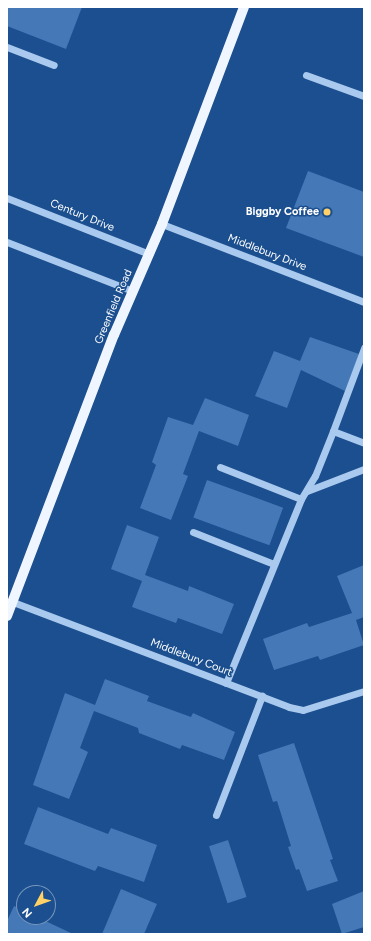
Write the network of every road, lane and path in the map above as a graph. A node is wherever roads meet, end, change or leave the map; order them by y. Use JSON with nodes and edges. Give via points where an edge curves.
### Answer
{"nodes":[{"id":1,"x":244,"y":7,"type":"edge"},
{"id":2,"x":7,"y":47,"type":"edge"},
{"id":3,"x":54,"y":65,"type":"dead end"},
{"id":4,"x":306,"y":75,"type":"dead end"},
{"id":5,"x":364,"y":96,"type":"edge"},
{"id":6,"x":7,"y":198,"type":"edge"},
{"id":7,"x":162,"y":224,"type":"junction"},
{"id":8,"x":7,"y":242,"type":"edge"},
{"id":9,"x":150,"y":254,"type":"junction"},
{"id":10,"x":133,"y":291,"type":"junction"},
{"id":11,"x":364,"y":302,"type":"edge"},
{"id":12,"x":364,"y":348,"type":"edge"},
{"id":13,"x":333,"y":431,"type":"junction"},
{"id":14,"x":364,"y":443,"type":"edge"},
{"id":15,"x":220,"y":467,"type":"dead end"},
{"id":16,"x":364,"y":469,"type":"edge"},
{"id":17,"x":307,"y":491,"type":"junction"},
{"id":18,"x":301,"y":499,"type":"junction"},
{"id":19,"x":192,"y":532,"type":"dead end"},
{"id":20,"x":274,"y":564,"type":"junction"},
{"id":21,"x":13,"y":602,"type":"junction"},
{"id":22,"x":7,"y":616,"type":"edge"},
{"id":23,"x":226,"y":683,"type":"junction"},
{"id":24,"x":364,"y":691,"type":"edge"},
{"id":25,"x":262,"y":696,"type":"junction"},
{"id":26,"x":216,"y":815,"type":"dead end"}],
"edges":[{"from":1,"to":7,"type":"main road","name":"Greenfield Road"},
{"from":2,"to":3,"type":"street"},
{"from":4,"to":5,"type":"street"},
{"from":6,"to":9,"type":"street","name":"Century Drive"},
{"from":7,"to":9,"type":"main road","name":"Greenfield Road"},
{"from":7,"to":11,"type":"street","name":"Middlebury Drive"},
{"from":8,"to":10,"type":"street"},
{"from":9,"to":10,"type":"main road","name":"Greenfield Road"},
{"from":10,"to":21,"type":"main road","name":"Greenfield Road","via":[[114,334]]},
{"from":12,"to":13,"type":"street"},
{"from":13,"to":14,"type":"street"},
{"from":13,"to":17,"type":"street"},
{"from":15,"to":18,"type":"street"},
{"from":16,"to":17,"type":"street"},
{"from":17,"to":18,"type":"street"},
{"from":18,"to":20,"type":"street"},
{"from":19,"to":20,"type":"street"},
{"from":20,"to":23,"type":"street"},
{"from":21,"to":22,"type":"main road","name":"Greenfield Road"},
{"from":21,"to":23,"type":"street","name":"Middlebury Court"},
{"from":23,"to":25,"type":"street","name":"Middlebury Court"},
{"from":24,"to":25,"type":"street","name":"Middlebury Court","via":[[303,710]]},
{"from":25,"to":26,"type":"street"}]}
